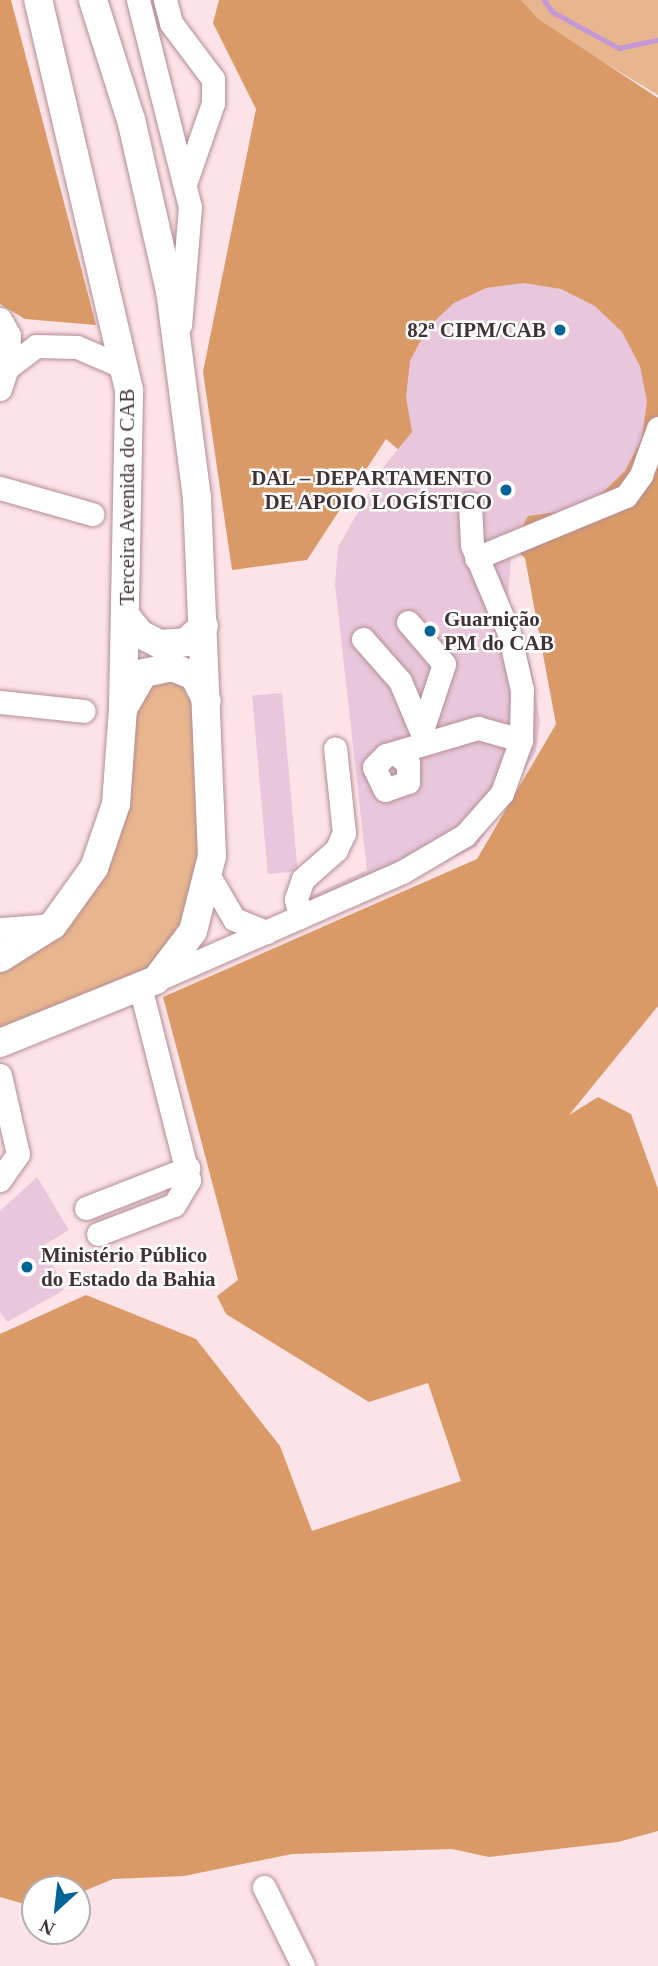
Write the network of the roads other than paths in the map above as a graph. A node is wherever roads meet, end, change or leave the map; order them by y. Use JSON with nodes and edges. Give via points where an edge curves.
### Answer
{"nodes":[{"id":1,"x":38,"y":0,"type":"edge"},
{"id":2,"x":93,"y":0,"type":"edge"},
{"id":3,"x":138,"y":0,"type":"edge"},
{"id":4,"x":165,"y":0,"type":"edge"},
{"id":5,"x":169,"y":109,"type":"junction"},
{"id":6,"x":210,"y":113,"type":"junction"},
{"id":7,"x":185,"y":184,"type":"junction"},
{"id":8,"x":0,"y":319,"type":"edge"},
{"id":9,"x":177,"y":346,"type":"junction"},
{"id":10,"x":126,"y":369,"type":"junction"},
{"id":11,"x":4,"y":379,"type":"edge"},
{"id":12,"x":658,"y":428,"type":"edge"},
{"id":13,"x":0,"y":488,"type":"edge"},
{"id":14,"x":470,"y":504,"type":"dead end"},
{"id":15,"x":92,"y":514,"type":"dead end"},
{"id":16,"x":476,"y":558,"type":"junction"},
{"id":17,"x":126,"y":616,"type":"junction"},
{"id":18,"x":408,"y":622,"type":"dead end"},
{"id":19,"x":204,"y":626,"type":"junction"},
{"id":20,"x":363,"y":639,"type":"dead end"},
{"id":21,"x":0,"y":702,"type":"edge"},
{"id":22,"x":208,"y":703,"type":"junction"},
{"id":23,"x":123,"y":708,"type":"junction"},
{"id":24,"x":84,"y":711,"type":"dead end"},
{"id":25,"x":424,"y":737,"type":"junction"},
{"id":26,"x":521,"y":740,"type":"junction"},
{"id":27,"x":335,"y":748,"type":"dead end"},
{"id":28,"x":396,"y":754,"type":"dead end"},
{"id":29,"x":209,"y":876,"type":"junction"},
{"id":30,"x":300,"y":917,"type":"junction"},
{"id":31,"x":52,"y":925,"type":"junction"},
{"id":32,"x":0,"y":929,"type":"edge"},
{"id":33,"x":267,"y":932,"type":"junction"},
{"id":34,"x":0,"y":958,"type":"edge"},
{"id":35,"x":149,"y":985,"type":"junction"},
{"id":36,"x":0,"y":1044,"type":"edge"},
{"id":37,"x":0,"y":1075,"type":"edge"},
{"id":38,"x":188,"y":1168,"type":"junction"},
{"id":39,"x":0,"y":1180,"type":"edge"},
{"id":40,"x":86,"y":1208,"type":"dead end"},
{"id":41,"x":98,"y":1234,"type":"dead end"},
{"id":42,"x":264,"y":1887,"type":"dead end"},
{"id":43,"x":303,"y":1966,"type":"edge"}],
"edges":[{"from":1,"to":10,"type":"main road","name":"Terceira Avenida do CAB"},
{"from":2,"to":9,"type":"main road","via":[[151,197]]},
{"from":3,"to":5,"type":"street"},
{"from":4,"to":6,"type":"street","via":[[171,23],[213,79]]},
{"from":5,"to":6,"type":"street"},
{"from":5,"to":7,"type":"street"},
{"from":6,"to":7,"type":"street"},
{"from":7,"to":9,"type":"street","via":[[192,233]]},
{"from":8,"to":11,"type":"street","via":[[9,335]]},
{"from":9,"to":19,"type":"main road","via":[[197,498]]},
{"from":10,"to":11,"type":"street","via":[[55,345],[36,346]]},
{"from":10,"to":17,"type":"main road","name":"Terceira Avenida do CAB"},
{"from":12,"to":16,"type":"street","via":[[641,475],[626,496]]},
{"from":13,"to":15,"type":"street"},
{"from":14,"to":16,"type":"street"},
{"from":16,"to":26,"type":"street","via":[[518,659]]},
{"from":17,"to":19,"type":"main road","via":[[140,634],[160,644],[186,642]]},
{"from":17,"to":23,"type":"main road","name":"Terceira Avenida do CAB"},
{"from":18,"to":25,"type":"street","via":[[444,664]]},
{"from":19,"to":22,"type":"main road"},
{"from":20,"to":25,"type":"street","via":[[401,681]]},
{"from":21,"to":24,"type":"street"},
{"from":22,"to":23,"type":"main road","via":[[194,676],[172,667],[144,673]]},
{"from":22,"to":29,"type":"main road"},
{"from":23,"to":31,"type":"main road","name":"Terceira Avenida do CAB","via":[[107,839],[82,891]]},
{"from":25,"to":26,"type":"street","via":[[478,728]]},
{"from":25,"to":28,"type":"street"},
{"from":26,"to":30,"type":"street","via":[[502,793],[465,835]]},
{"from":27,"to":30,"type":"street","via":[[344,833],[336,850],[303,879],[296,899]]},
{"from":29,"to":33,"type":"street","via":[[234,919]]},
{"from":29,"to":35,"type":"main road","via":[[186,944]]},
{"from":30,"to":33,"type":"street"},
{"from":31,"to":32,"type":"street"},
{"from":31,"to":34,"type":"main road","name":"Terceira Avenida do CAB"},
{"from":33,"to":35,"type":"street"},
{"from":35,"to":36,"type":"main road"},
{"from":35,"to":38,"type":"street"},
{"from":37,"to":39,"type":"street","via":[[18,1154]]},
{"from":38,"to":40,"type":"street"},
{"from":38,"to":41,"type":"street","via":[[187,1190],[174,1205]]},
{"from":42,"to":43,"type":"street"}]}
